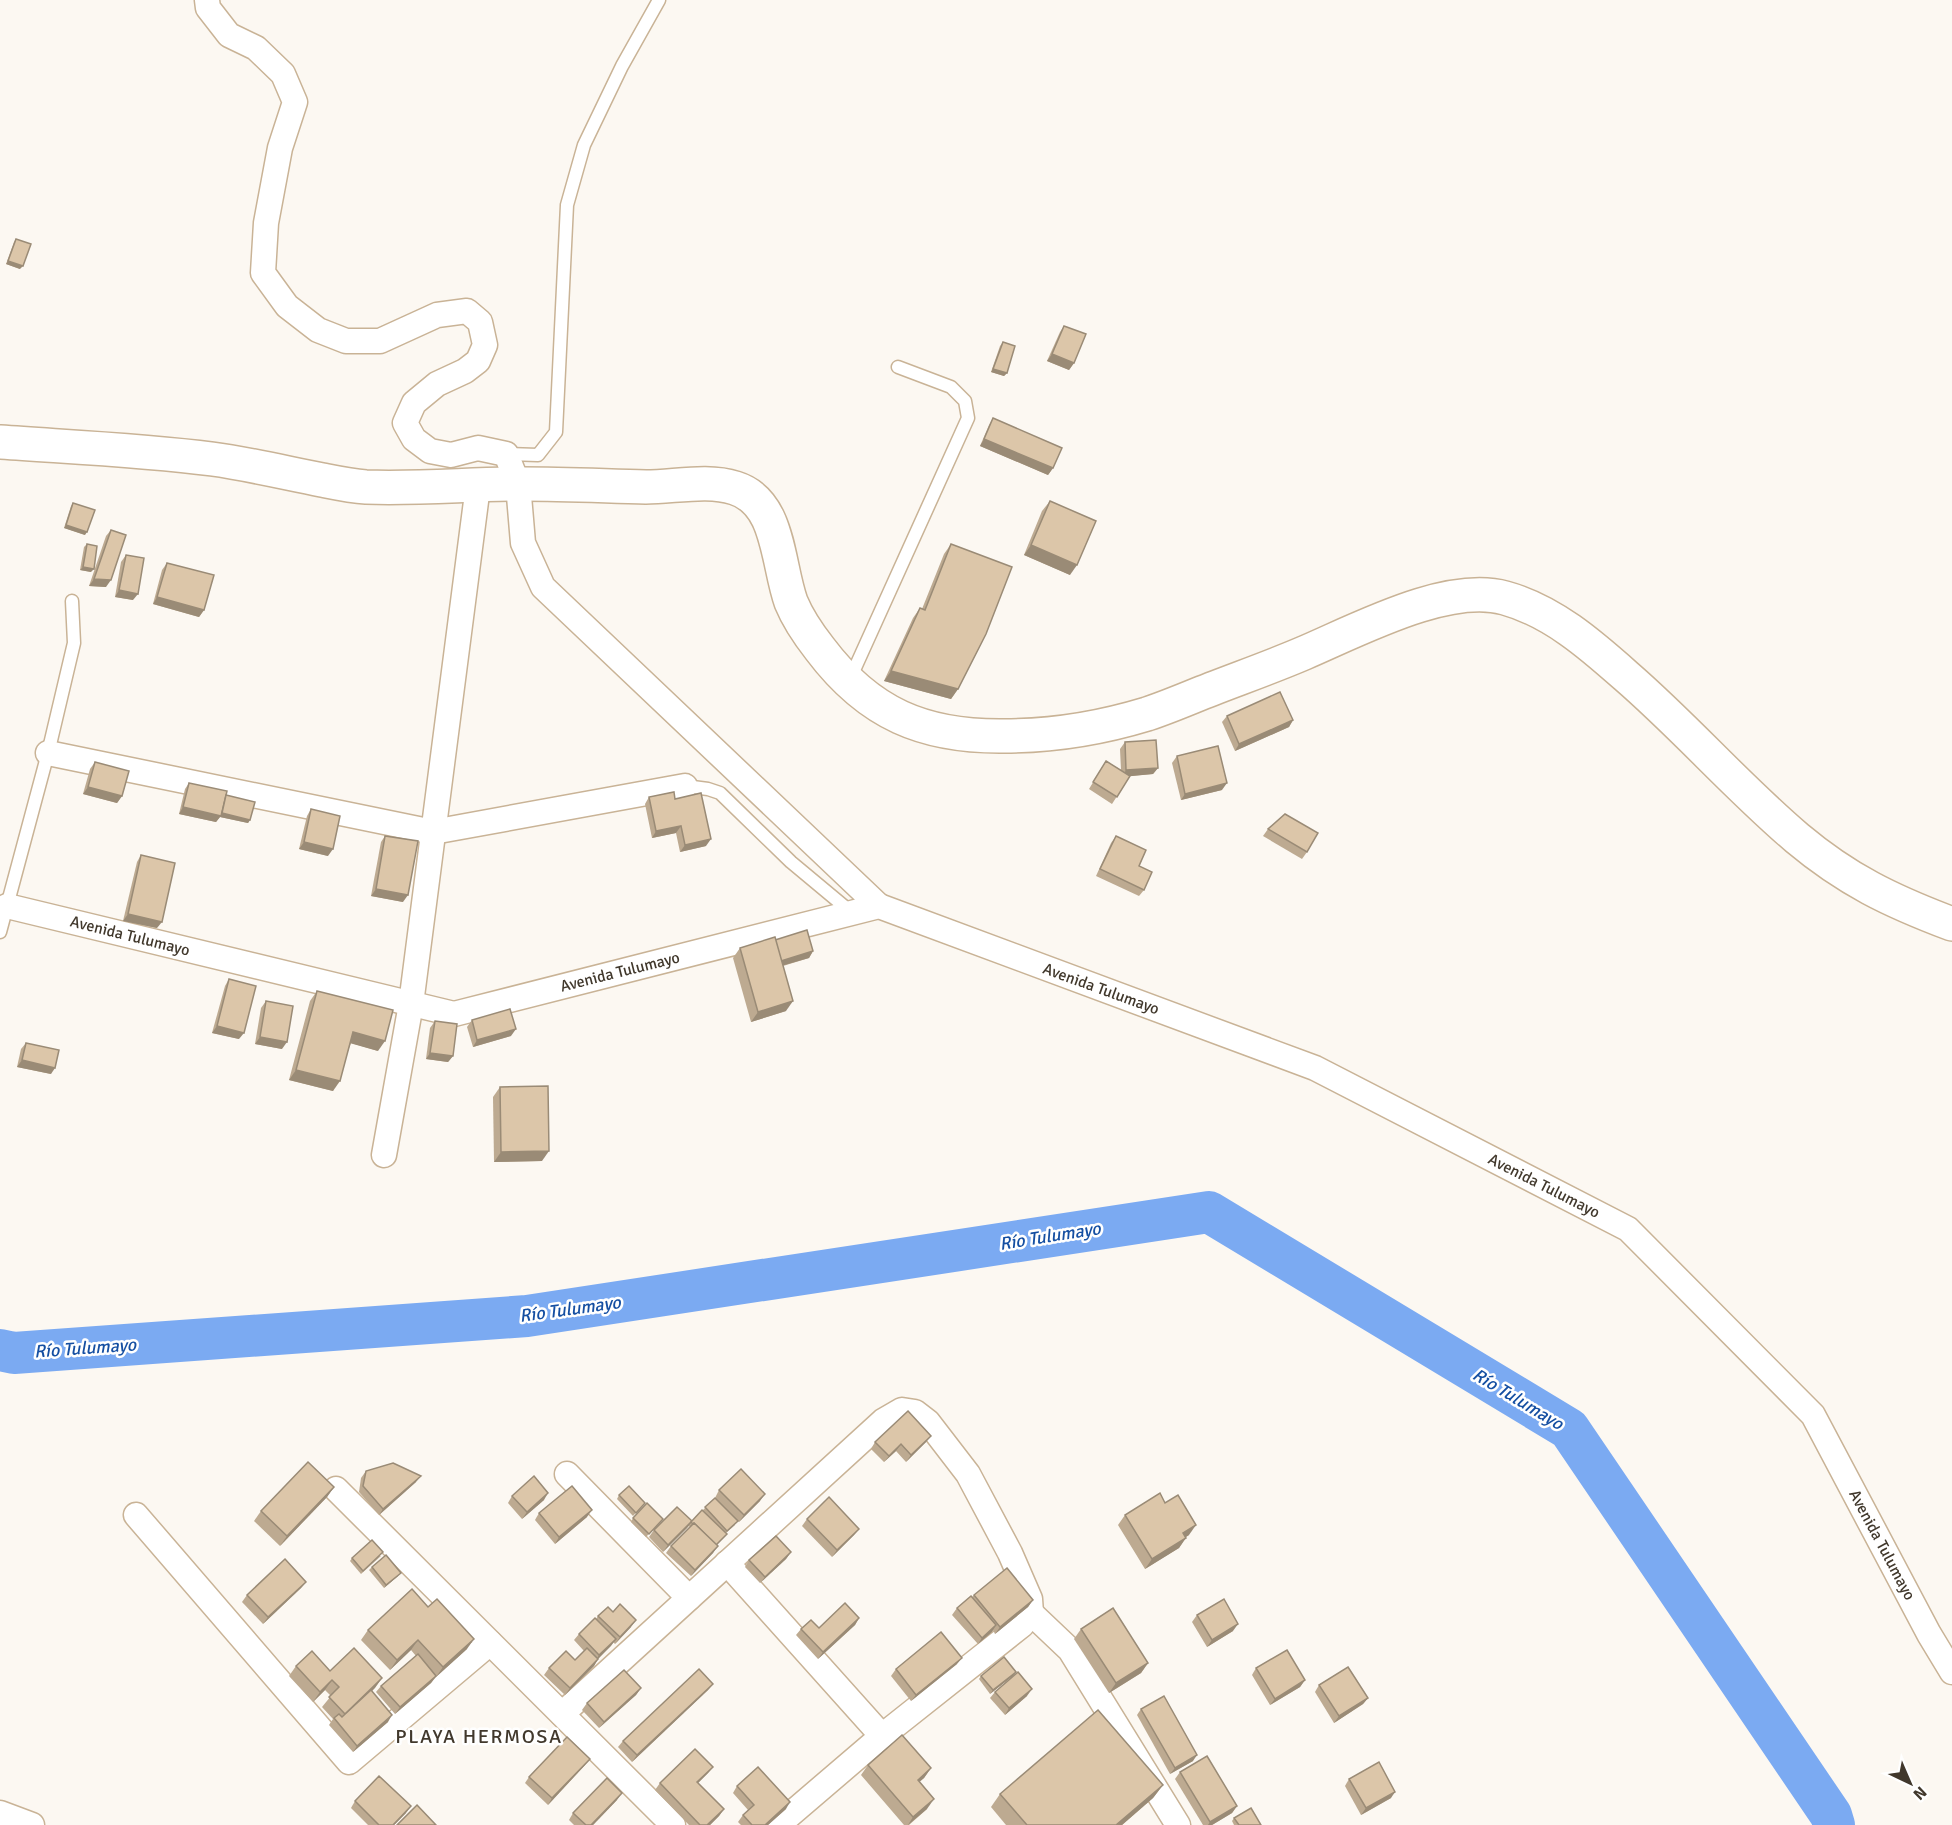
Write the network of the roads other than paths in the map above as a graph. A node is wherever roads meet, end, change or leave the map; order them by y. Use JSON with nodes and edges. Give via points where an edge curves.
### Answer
{"nodes":[{"id":1,"x":207,"y":0,"type":"edge"},
{"id":2,"x":659,"y":0,"type":"edge"},
{"id":3,"x":898,"y":367,"type":"dead end"},
{"id":4,"x":0,"y":442,"type":"edge"},
{"id":5,"x":506,"y":454,"type":"junction"},
{"id":6,"x":518,"y":484,"type":"junction"},
{"id":7,"x":478,"y":486,"type":"junction"},
{"id":8,"x":72,"y":601,"type":"dead end"},
{"id":9,"x":849,"y":683,"type":"junction"},
{"id":10,"x":48,"y":753,"type":"junction"},
{"id":11,"x":685,"y":786,"type":"joint"},
{"id":12,"x":434,"y":832,"type":"junction"},
{"id":13,"x":3,"y":906,"type":"edge"},
{"id":14,"x":879,"y":906,"type":"junction"},
{"id":15,"x":852,"y":913,"type":"junction"},
{"id":16,"x":1952,"y":924,"type":"edge"},
{"id":17,"x":0,"y":932,"type":"edge"},
{"id":18,"x":411,"y":1004,"type":"junction"},
{"id":19,"x":384,"y":1155,"type":"dead end"},
{"id":20,"x":567,"y":1473,"type":"dead end"},
{"id":21,"x":336,"y":1489,"type":"edge"},
{"id":22,"x":136,"y":1515,"type":"dead end"},
{"id":23,"x":727,"y":1563,"type":"junction"},
{"id":24,"x":688,"y":1598,"type":"junction"},
{"id":25,"x":1031,"y":1613,"type":"junction"},
{"id":26,"x":490,"y":1643,"type":"junction"},
{"id":27,"x":1952,"y":1672,"type":"edge"},
{"id":28,"x":562,"y":1714,"type":"junction"},
{"id":29,"x":882,"y":1736,"type":"junction"},
{"id":30,"x":0,"y":1813,"type":"edge"},
{"id":31,"x":32,"y":1825,"type":"edge"},
{"id":32,"x":673,"y":1825,"type":"edge"},
{"id":33,"x":778,"y":1825,"type":"edge"},
{"id":34,"x":1178,"y":1825,"type":"edge"}],
"edges":[{"from":1,"to":5,"type":"street","via":[[208,9],[229,34],[256,48],[283,74],[296,102],[280,148],[266,223],[263,273],[287,306],[318,330],[346,341],[380,341],[437,315],[467,311],[480,322],[485,345],[478,361],[421,397],[405,423],[414,439],[430,451],[451,455],[477,448]]},
{"from":2,"to":5,"type":"lane","via":[[584,145],[567,205],[556,432],[538,455]]},
{"from":3,"to":9,"type":"lane","via":[[951,387],[965,401],[968,418]]},
{"from":4,"to":7,"type":"main road","via":[[215,459],[360,487]]},
{"from":5,"to":6,"type":"street"},
{"from":6,"to":7,"type":"main road"},
{"from":6,"to":9,"type":"main road","via":[[720,484],[756,498],[768,517],[793,608],[814,642]]},
{"from":6,"to":14,"type":"street","via":[[524,543],[543,587]]},
{"from":7,"to":12,"type":"street"},
{"from":8,"to":10,"type":"lane","via":[[74,643]]},
{"from":9,"to":16,"type":"main road","via":[[892,715],[926,727],[1001,737],[1043,735],[1148,714],[1449,597],[1474,593],[1501,596],[1559,622],[1593,647],[1794,836],[1830,864],[1900,905]]},
{"from":10,"to":12,"type":"street"},
{"from":10,"to":13,"type":"lane"},
{"from":11,"to":12,"type":"street"},
{"from":11,"to":15,"type":"lane","via":[[720,793],[783,855]]},
{"from":12,"to":18,"type":"street"},
{"from":13,"to":17,"type":"lane"},
{"from":13,"to":18,"type":"street","name":"Avenida Tulumayo"},
{"from":14,"to":15,"type":"street","name":"Avenida Tulumayo"},
{"from":14,"to":27,"type":"street","name":"Avenida Tulumayo","via":[[1315,1068],[1628,1229],[1813,1415]]},
{"from":15,"to":18,"type":"street","name":"Avenida Tulumayo","via":[[454,1014]]},
{"from":18,"to":19,"type":"street"},
{"from":20,"to":24,"type":"street"},
{"from":21,"to":26,"type":"street"},
{"from":22,"to":26,"type":"street","via":[[349,1762]]},
{"from":23,"to":24,"type":"street"},
{"from":23,"to":25,"type":"street","via":[[883,1421],[902,1410],[915,1412],[928,1422],[968,1474],[1010,1553],[1030,1599]]},
{"from":23,"to":29,"type":"street"},
{"from":24,"to":28,"type":"street"},
{"from":25,"to":29,"type":"street","via":[[1023,1625]]},
{"from":25,"to":34,"type":"street","via":[[1070,1650]]},
{"from":26,"to":28,"type":"street"},
{"from":28,"to":32,"type":"street"},
{"from":29,"to":33,"type":"street"},
{"from":30,"to":31,"type":"street"}]}
